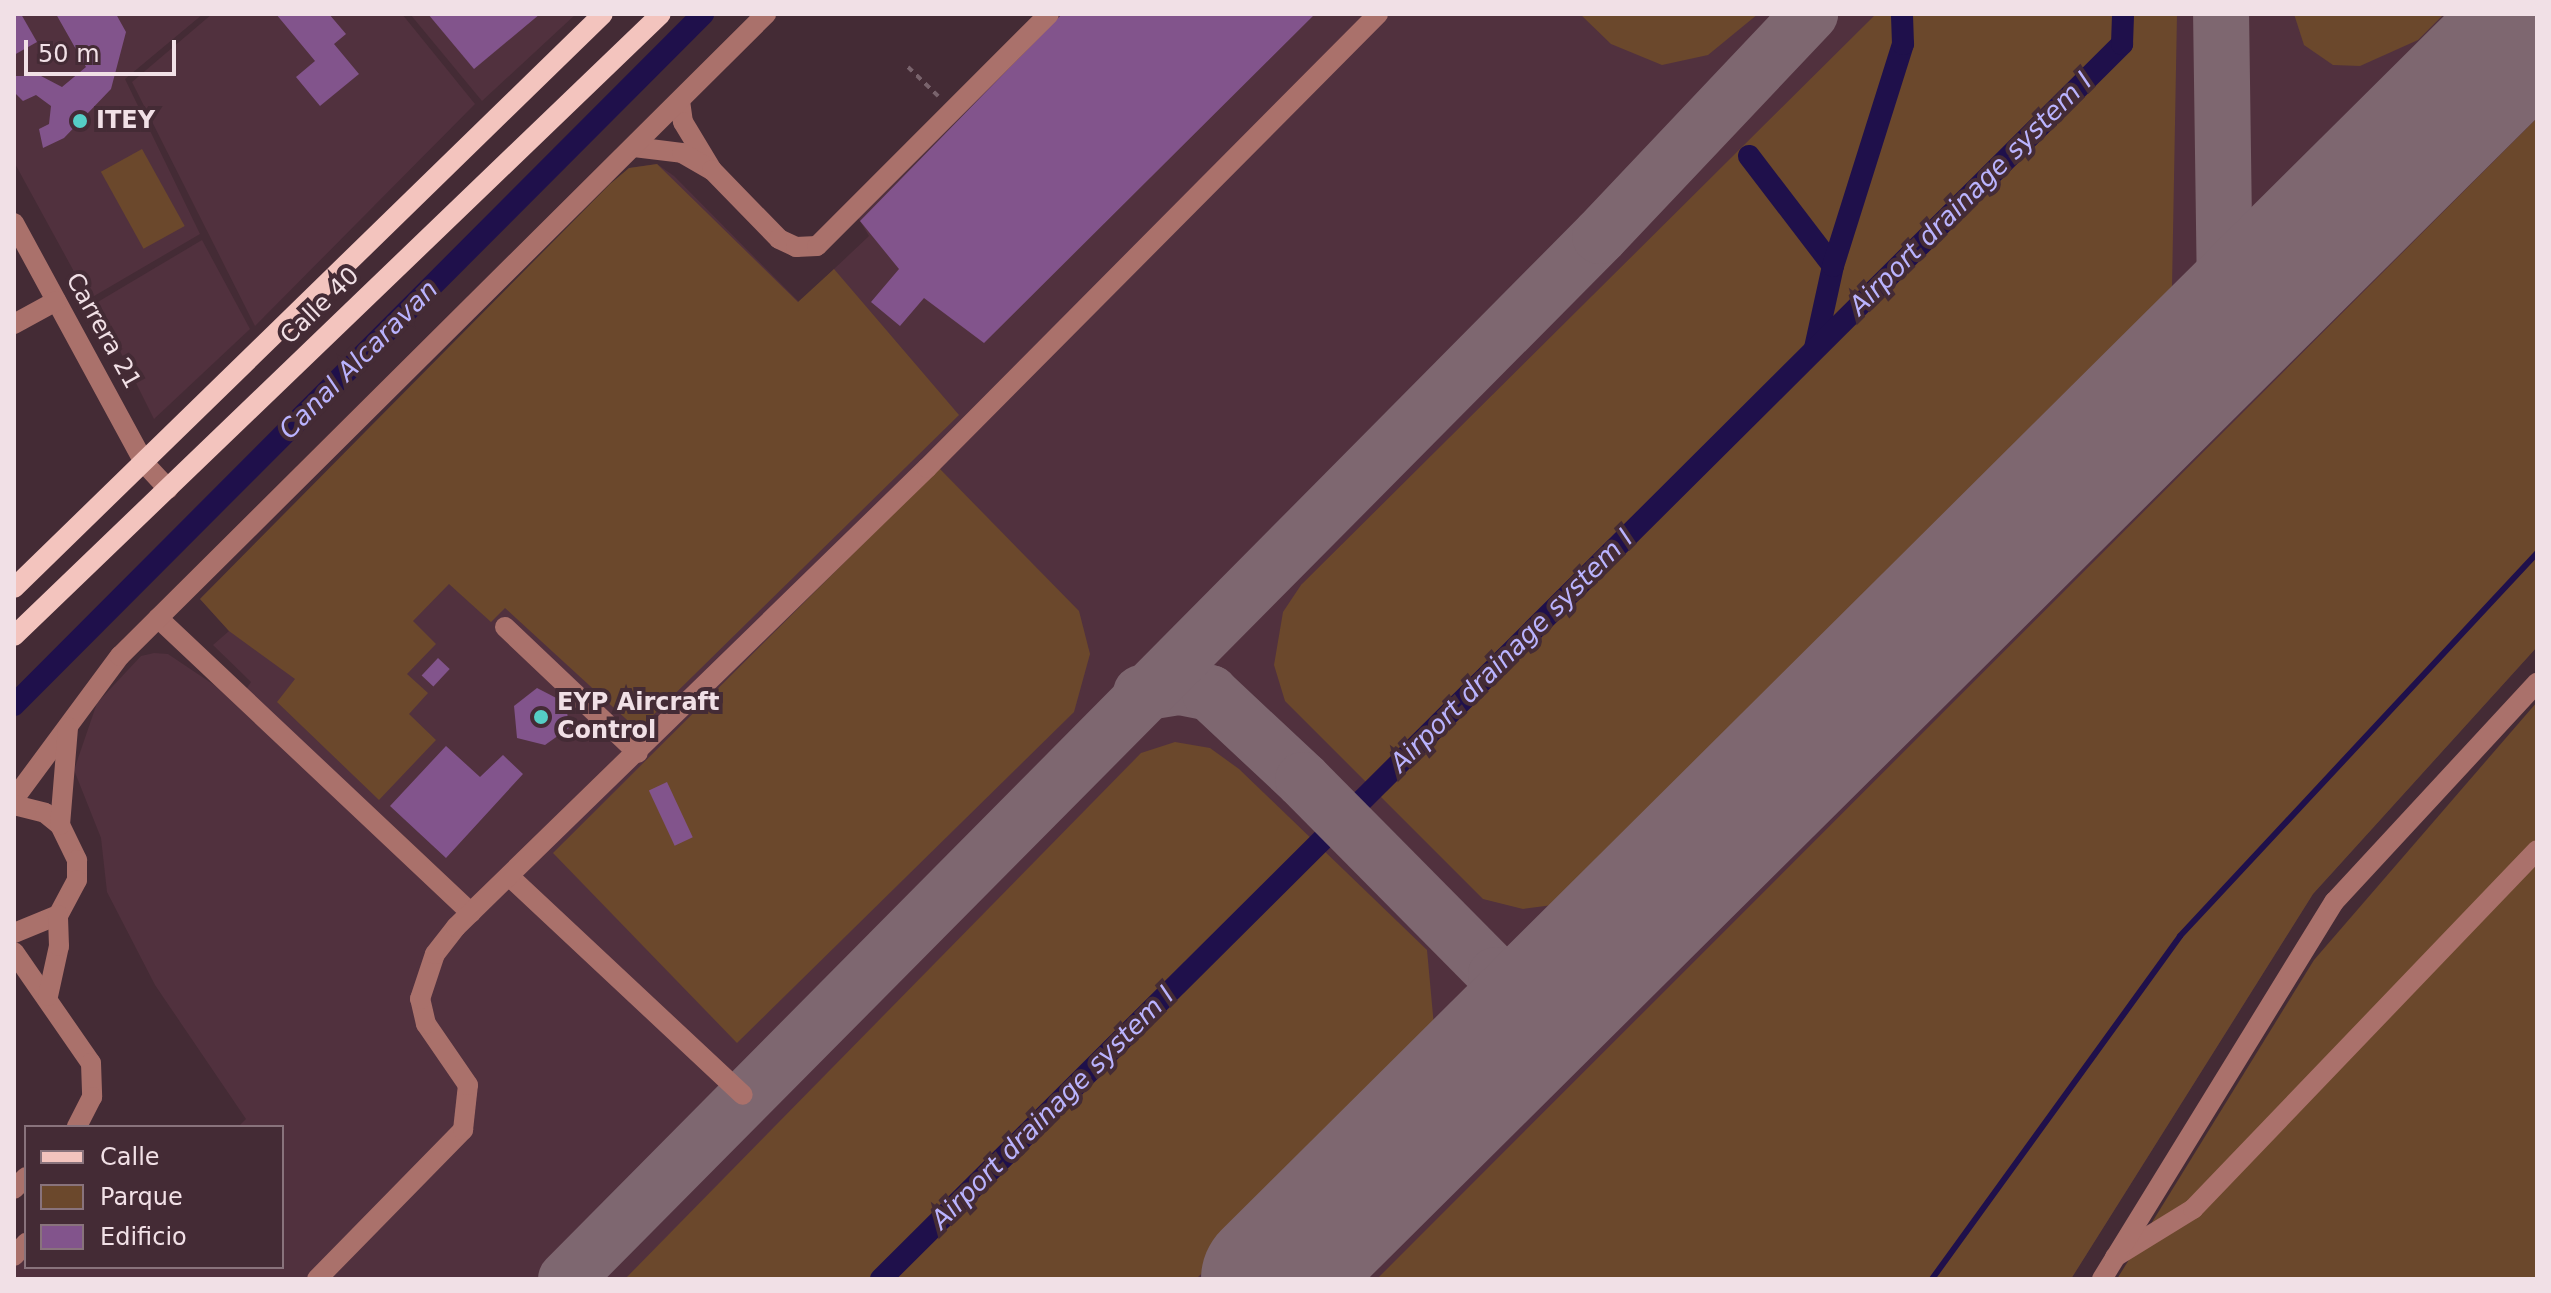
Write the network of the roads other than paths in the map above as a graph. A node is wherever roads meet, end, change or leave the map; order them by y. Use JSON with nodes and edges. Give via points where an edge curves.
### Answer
{"nodes":[{"id":1,"x":603,"y":14,"type":"edge"},
{"id":2,"x":661,"y":14,"type":"edge"},
{"id":3,"x":766,"y":14,"type":"edge"},
{"id":4,"x":1049,"y":14,"type":"edge"},
{"id":5,"x":1378,"y":14,"type":"edge"},
{"id":6,"x":680,"y":101,"type":"junction"},
{"id":7,"x":634,"y":147,"type":"junction"},
{"id":8,"x":712,"y":170,"type":"junction"},
{"id":9,"x":14,"y":223,"type":"edge"},
{"id":10,"x":56,"y":301,"type":"junction"},
{"id":11,"x":14,"y":324,"type":"edge"},
{"id":12,"x":145,"y":464,"type":"junction"},
{"id":13,"x":168,"y":489,"type":"junction"},
{"id":14,"x":14,"y":588,"type":"edge"},
{"id":15,"x":158,"y":618,"type":"junction"},
{"id":16,"x":505,"y":627,"type":"dead end"},
{"id":17,"x":14,"y":636,"type":"edge"},
{"id":18,"x":2537,"y":683,"type":"edge"},
{"id":19,"x":68,"y":723,"type":"junction"},
{"id":20,"x":638,"y":753,"type":"junction"},
{"id":21,"x":14,"y":802,"type":"edge"},
{"id":22,"x":60,"y":825,"type":"junction"},
{"id":23,"x":2537,"y":850,"type":"edge"},
{"id":24,"x":509,"y":876,"type":"junction"},
{"id":25,"x":471,"y":913,"type":"junction"},
{"id":26,"x":58,"y":915,"type":"junction"},
{"id":27,"x":14,"y":933,"type":"edge"},
{"id":28,"x":14,"y":952,"type":"edge"},
{"id":29,"x":48,"y":996,"type":"junction"},
{"id":30,"x":743,"y":1095,"type":"dead end"},
{"id":31,"x":78,"y":1125,"type":"edge"},
{"id":32,"x":2115,"y":1257,"type":"junction"},
{"id":33,"x":317,"y":1279,"type":"edge"},
{"id":34,"x":2102,"y":1279,"type":"edge"}],
"edges":[{"from":1,"to":12,"type":"main road","name":"Calle 40"},
{"from":2,"to":13,"type":"main road","name":"Calle 40"},
{"from":3,"to":6,"type":"street"},
{"from":4,"to":8,"type":"street","via":[[817,246],[796,247],[779,239]]},
{"from":5,"to":20,"type":"street"},
{"from":6,"to":7,"type":"street"},
{"from":6,"to":8,"type":"street","via":[[683,122]]},
{"from":7,"to":8,"type":"street","via":[[673,149]]},
{"from":7,"to":15,"type":"street"},
{"from":9,"to":10,"type":"street","name":"Carrera 21"},
{"from":10,"to":11,"type":"street"},
{"from":10,"to":12,"type":"street","name":"Carrera 21"},
{"from":12,"to":13,"type":"street","name":"Carrera 21"},
{"from":12,"to":14,"type":"main road","name":"Calle 40"},
{"from":13,"to":17,"type":"main road","name":"Calle 40"},
{"from":15,"to":19,"type":"street"},
{"from":15,"to":25,"type":"street"},
{"from":16,"to":20,"type":"street"},
{"from":18,"to":32,"type":"street","via":[[2334,902]]},
{"from":19,"to":21,"type":"street"},
{"from":19,"to":22,"type":"street"},
{"from":20,"to":24,"type":"street"},
{"from":21,"to":22,"type":"street","via":[[45,813]]},
{"from":22,"to":26,"type":"street","via":[[72,841],[77,880]]},
{"from":23,"to":32,"type":"street","via":[[2193,1209]]},
{"from":24,"to":25,"type":"street"},
{"from":24,"to":30,"type":"street"},
{"from":25,"to":33,"type":"street","via":[[435,954],[420,999],[426,1024],[468,1085],[463,1130]]},
{"from":26,"to":27,"type":"street"},
{"from":26,"to":29,"type":"street","via":[[59,946]]},
{"from":28,"to":29,"type":"street"},
{"from":29,"to":31,"type":"street","via":[[91,1063],[92,1097]]},
{"from":32,"to":34,"type":"street"}]}
